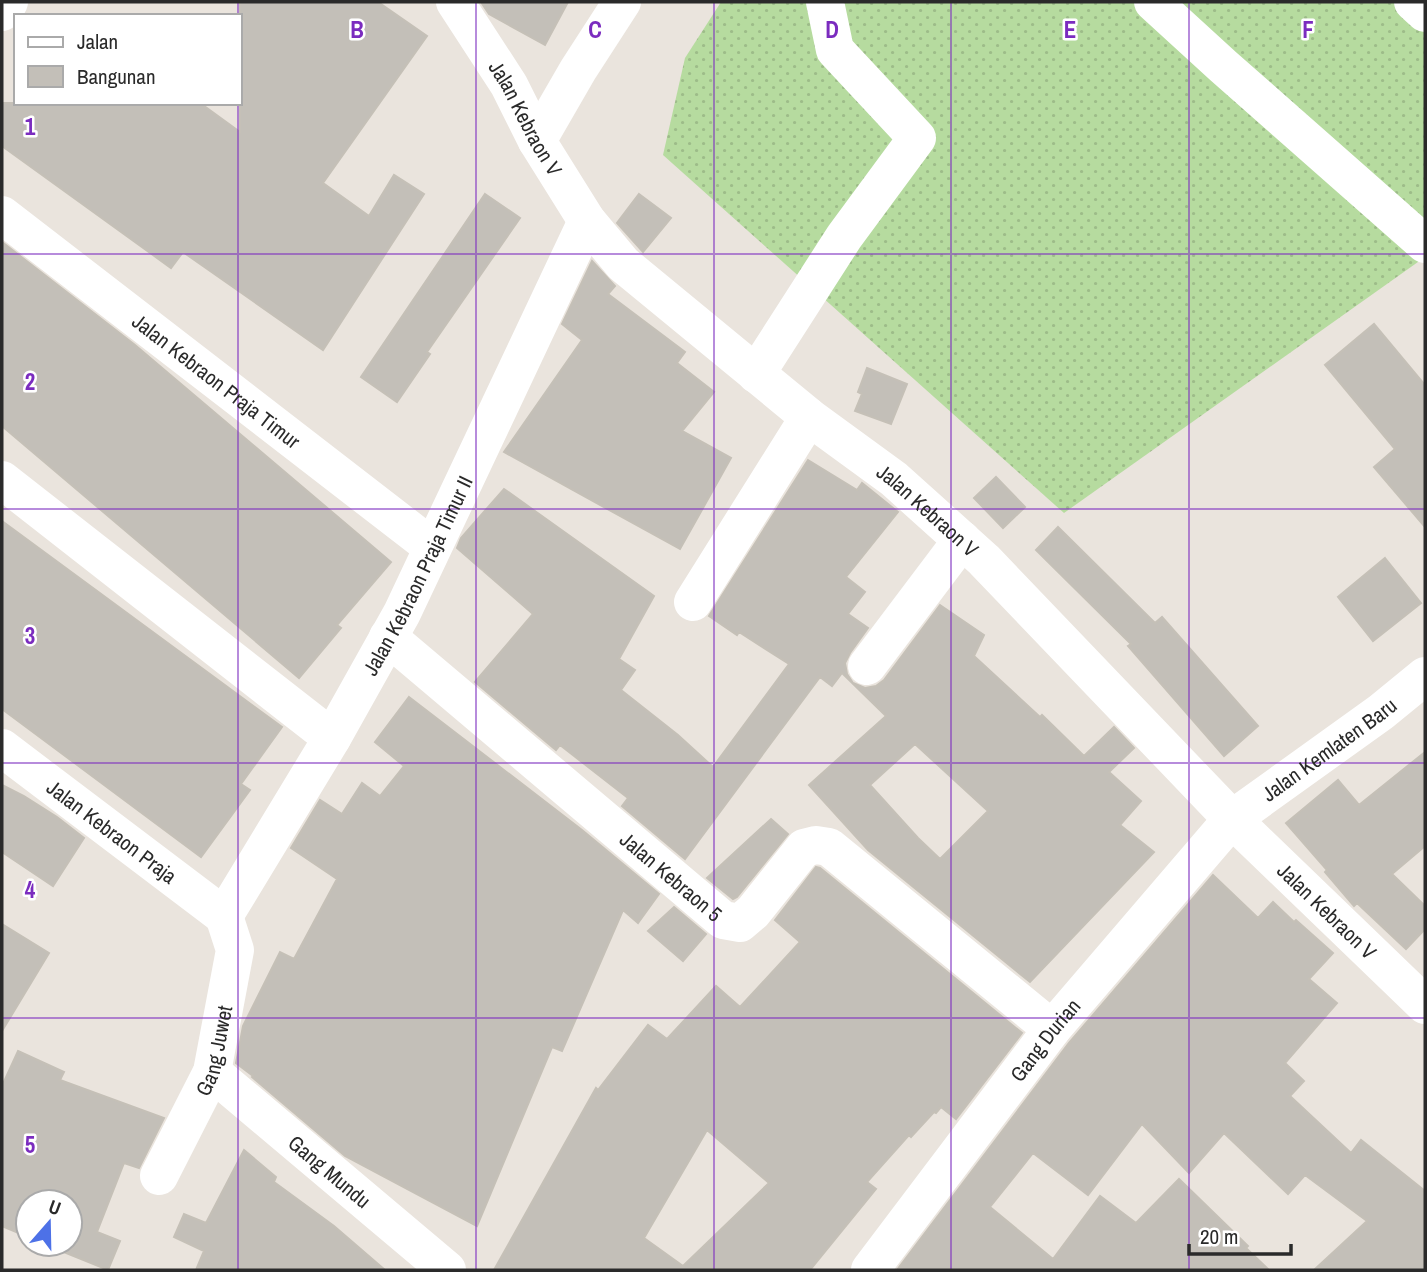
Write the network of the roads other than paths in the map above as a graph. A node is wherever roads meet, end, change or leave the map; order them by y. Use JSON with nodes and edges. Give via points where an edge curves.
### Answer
{"nodes":[{"id":1,"x":9,"y":2,"type":"edge"},
{"id":2,"x":455,"y":2,"type":"edge"},
{"id":3,"x":622,"y":2,"type":"edge"},
{"id":4,"x":825,"y":2,"type":"edge"},
{"id":5,"x":1153,"y":2,"type":"edge"},
{"id":6,"x":1413,"y":2,"type":"edge"},
{"id":7,"x":2,"y":12,"type":"edge"},
{"id":8,"x":1425,"y":13,"type":"edge"},
{"id":9,"x":537,"y":141,"type":"junction"},
{"id":10,"x":2,"y":215,"type":"edge"},
{"id":11,"x":587,"y":221,"type":"junction"},
{"id":12,"x":1425,"y":244,"type":"edge"},
{"id":13,"x":757,"y":374,"type":"junction"},
{"id":14,"x":809,"y":417,"type":"junction"},
{"id":15,"x":2,"y":480,"type":"edge"},
{"id":16,"x":962,"y":540,"type":"junction"},
{"id":17,"x":432,"y":547,"type":"junction"},
{"id":18,"x":693,"y":602,"type":"dead end"},
{"id":19,"x":388,"y":637,"type":"junction"},
{"id":20,"x":867,"y":667,"type":"dead end"},
{"id":21,"x":1425,"y":676,"type":"edge"},
{"id":22,"x":332,"y":738,"type":"junction"},
{"id":23,"x":2,"y":748,"type":"edge"},
{"id":24,"x":1232,"y":819,"type":"junction"},
{"id":25,"x":224,"y":916,"type":"junction"},
{"id":26,"x":1425,"y":1005,"type":"edge"},
{"id":27,"x":1052,"y":1029,"type":"junction"},
{"id":28,"x":212,"y":1072,"type":"junction"},
{"id":29,"x":159,"y":1177,"type":"dead end"},
{"id":30,"x":885,"y":1264,"type":"edge"},
{"id":31,"x":447,"y":1270,"type":"edge"}],
"edges":[{"from":1,"to":7,"type":"street"},
{"from":2,"to":9,"type":"street","name":"Jalan Kebraon V","via":[[509,85]]},
{"from":3,"to":9,"type":"street"},
{"from":4,"to":13,"type":"street","via":[[835,50],[917,138],[844,237]]},
{"from":5,"to":12,"type":"street"},
{"from":6,"to":8,"type":"street"},
{"from":9,"to":11,"type":"street","name":"Jalan Kebraon V"},
{"from":10,"to":17,"type":"street","name":"Jalan Kebraon Praja Timur"},
{"from":11,"to":13,"type":"street","name":"Jalan Kebraon V","via":[[623,264]]},
{"from":11,"to":17,"type":"street","name":"Jalan Kebraon Praja Timur II"},
{"from":13,"to":14,"type":"street","name":"Jalan Kebraon V"},
{"from":14,"to":16,"type":"street","name":"Jalan Kebraon V","via":[[894,480]]},
{"from":14,"to":18,"type":"street"},
{"from":15,"to":22,"type":"street"},
{"from":16,"to":20,"type":"street"},
{"from":16,"to":24,"type":"street","name":"Jalan Kebraon V"},
{"from":17,"to":19,"type":"street","name":"Jalan Kebraon Praja Timur II"},
{"from":19,"to":22,"type":"street","name":"Jalan Kebraon Praja Timur II"},
{"from":19,"to":27,"type":"street","name":"Jalan Kebraon 5","via":[[723,920],[740,923],[754,912],[804,848],[829,847]]},
{"from":21,"to":24,"type":"street","name":"Jalan Kemlaten Baru"},
{"from":22,"to":25,"type":"street","name":"Jalan Kebraon Praja Timur II"},
{"from":23,"to":25,"type":"street","name":"Jalan Kebraon Praja"},
{"from":24,"to":26,"type":"street","name":"Jalan Kebraon V"},
{"from":24,"to":27,"type":"street","name":"Gang Durian"},
{"from":25,"to":28,"type":"street","name":"Gang Juwet","via":[[235,950]]},
{"from":27,"to":30,"type":"street","name":"Gang Durian"},
{"from":28,"to":29,"type":"street","name":"Gang Juwet"},
{"from":28,"to":31,"type":"street","name":"Gang Mundu"}]}
